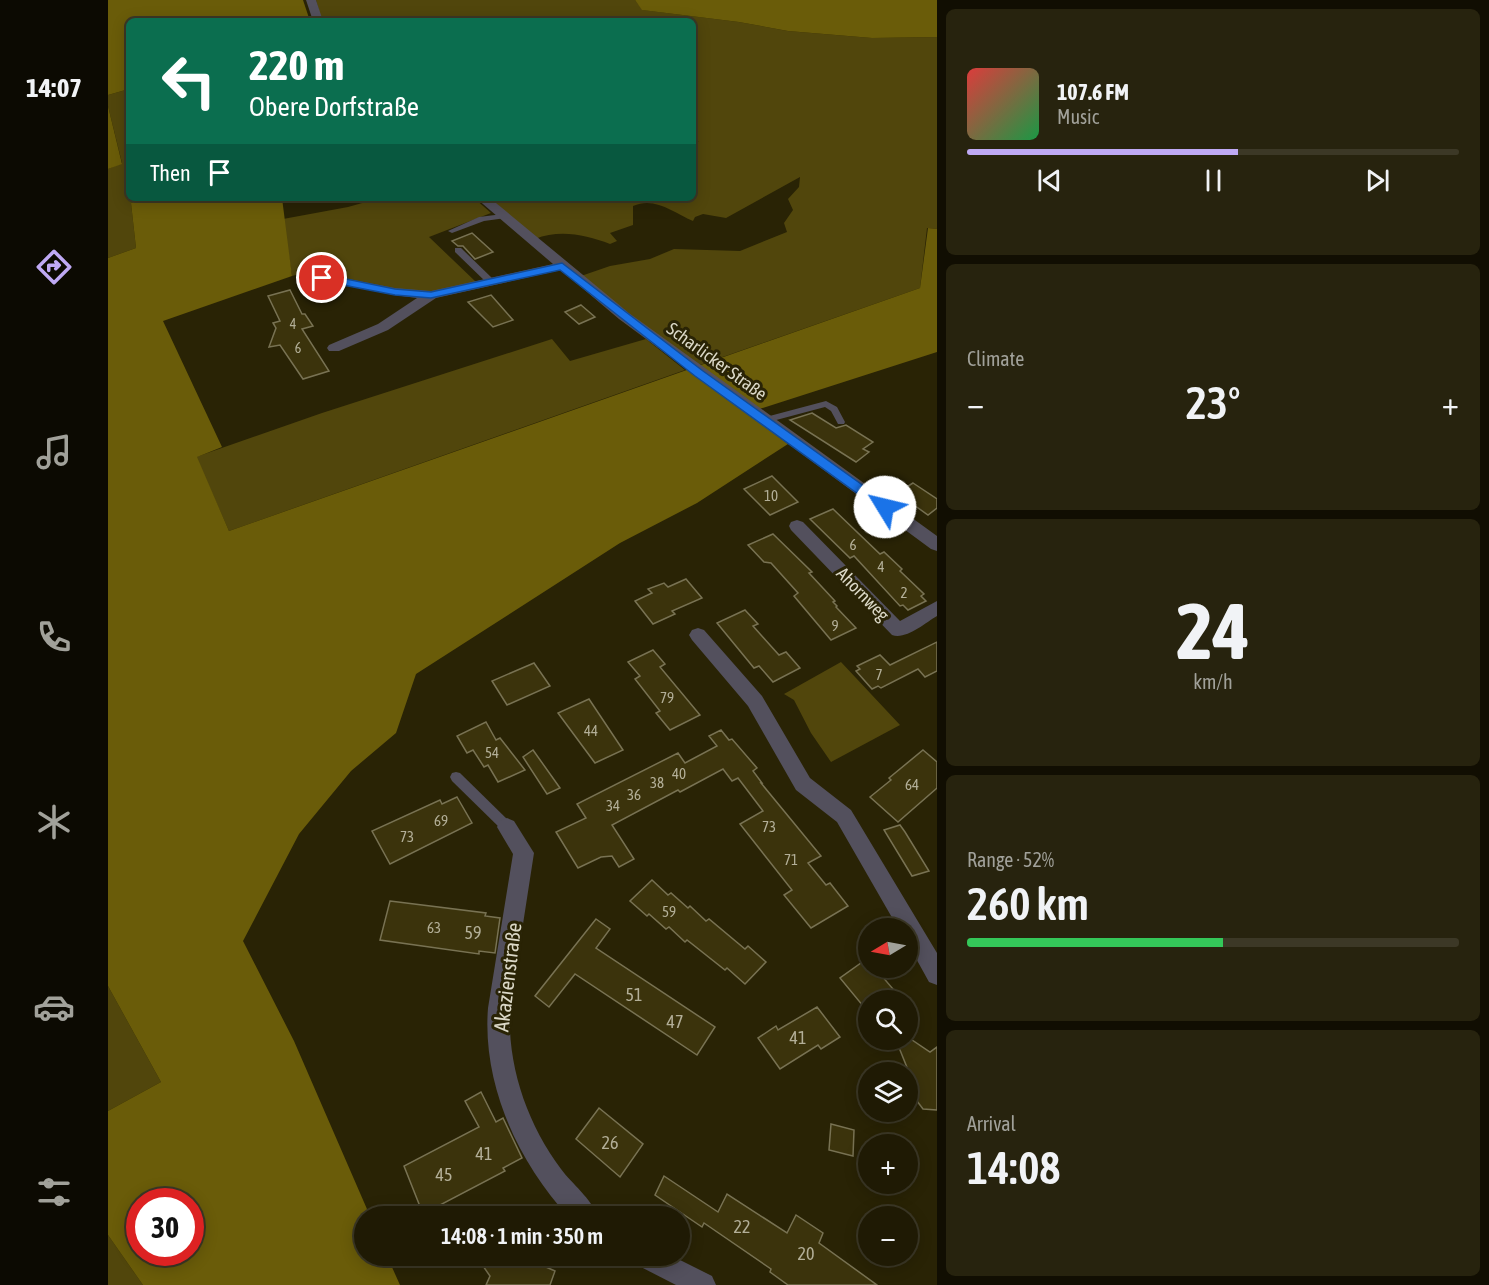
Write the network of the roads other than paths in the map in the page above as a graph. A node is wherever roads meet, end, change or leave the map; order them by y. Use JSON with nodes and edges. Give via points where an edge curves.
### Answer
{"nodes":[{"id":1,"x":311,"y":0,"type":"edge"},
{"id":2,"x":317,"y":18,"type":"edge"},
{"id":3,"x":486,"y":201,"type":"edge"},
{"id":4,"x":503,"y":216,"type":"junction"},
{"id":5,"x":474,"y":228,"type":"dead end"},
{"id":6,"x":452,"y":231,"type":"dead end"},
{"id":7,"x":458,"y":250,"type":"dead end"},
{"id":8,"x":562,"y":266,"type":"junction"},
{"id":9,"x":306,"y":278,"type":"dead end"},
{"id":10,"x":490,"y":282,"type":"junction"},
{"id":11,"x":431,"y":295,"type":"junction"},
{"id":12,"x":334,"y":348,"type":"dead end"},
{"id":13,"x":765,"y":420,"type":"junction"},
{"id":14,"x":842,"y":422,"type":"dead end"},
{"id":15,"x":797,"y":526,"type":"dead end"},
{"id":16,"x":937,"y":545,"type":"edge"},
{"id":17,"x":937,"y":608,"type":"edge"},
{"id":18,"x":698,"y":635,"type":"dead end"},
{"id":19,"x":456,"y":777,"type":"dead end"},
{"id":20,"x":507,"y":827,"type":"joint"},
{"id":21,"x":937,"y":974,"type":"edge"},
{"id":22,"x":575,"y":1206,"type":"edge"},
{"id":23,"x":664,"y":1266,"type":"edge"},
{"id":24,"x":694,"y":1283,"type":"edge"}],
"edges":[{"from":1,"to":2,"type":"street"},
{"from":3,"to":4,"type":"street","name":"Scharlicker Straße"},
{"from":4,"to":5,"type":"lane"},
{"from":4,"to":6,"type":"lane","via":[[482,219]]},
{"from":4,"to":8,"type":"street","name":"Scharlicker Straße"},
{"from":7,"to":10,"type":"lane"},
{"from":8,"to":10,"type":"street"},
{"from":8,"to":13,"type":"street","name":"Scharlicker Straße"},
{"from":9,"to":11,"type":"street"},
{"from":10,"to":11,"type":"street"},
{"from":11,"to":12,"type":"street","via":[[383,327]]},
{"from":13,"to":14,"type":"lane","via":[[826,404]]},
{"from":13,"to":16,"type":"street","name":"Scharlicker Straße"},
{"from":15,"to":17,"type":"street","name":"Ahornweg","via":[[898,630]]},
{"from":18,"to":21,"type":"street","via":[[755,701],[803,784],[844,816]]},
{"from":19,"to":20,"type":"lane"},
{"from":20,"to":22,"type":"street","name":"Akazienstraße","via":[[524,853],[500,1001],[503,1064],[518,1118],[530,1143]]},
{"from":23,"to":24,"type":"street"}]}
